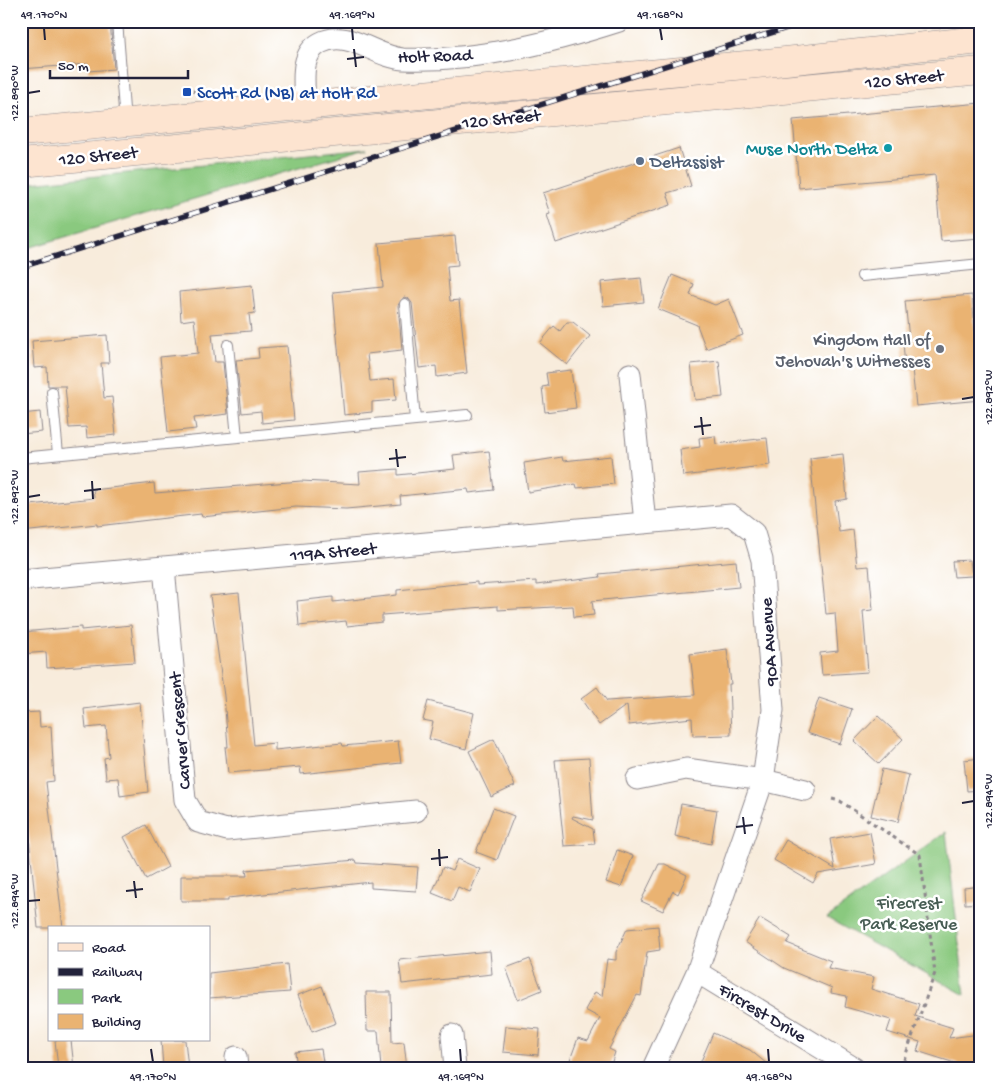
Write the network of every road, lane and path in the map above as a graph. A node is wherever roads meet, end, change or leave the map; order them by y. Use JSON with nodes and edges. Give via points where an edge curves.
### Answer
{"nodes":[{"id":1,"x":117,"y":21,"type":"edge"},
{"id":2,"x":619,"y":21,"type":"edge"},
{"id":3,"x":558,"y":30,"type":"edge"},
{"id":4,"x":981,"y":40,"type":"edge"},
{"id":5,"x":757,"y":64,"type":"junction"},
{"id":6,"x":981,"y":70,"type":"edge"},
{"id":7,"x":708,"y":98,"type":"junction"},
{"id":8,"x":305,"y":106,"type":"junction"},
{"id":9,"x":126,"y":123,"type":"junction"},
{"id":10,"x":21,"y":132,"type":"edge"},
{"id":11,"x":307,"y":137,"type":"junction"},
{"id":12,"x":21,"y":163,"type":"edge"},
{"id":13,"x":981,"y":264,"type":"edge"},
{"id":14,"x":862,"y":276,"type":"dead end"},
{"id":15,"x":405,"y":304,"type":"dead end"},
{"id":16,"x":228,"y":344,"type":"dead end"},
{"id":17,"x":630,"y":374,"type":"dead end"},
{"id":18,"x":52,"y":392,"type":"dead end"},
{"id":19,"x":466,"y":415,"type":"dead end"},
{"id":20,"x":415,"y":420,"type":"junction"},
{"id":21,"x":237,"y":437,"type":"junction"},
{"id":22,"x":58,"y":454,"type":"junction"},
{"id":23,"x":21,"y":458,"type":"edge"},
{"id":24,"x":731,"y":515,"type":"joint"},
{"id":25,"x":645,"y":523,"type":"junction"},
{"id":26,"x":164,"y":567,"type":"junction"},
{"id":27,"x":21,"y":580,"type":"edge"},
{"id":28,"x":637,"y":779,"type":"dead end"},
{"id":29,"x":763,"y":780,"type":"junction"},
{"id":30,"x":805,"y":790,"type":"dead end"},
{"id":31,"x":832,"y":799,"type":"dead end"},
{"id":32,"x":416,"y":811,"type":"dead end"},
{"id":33,"x":697,"y":972,"type":"junction"},
{"id":34,"x":452,"y":1034,"type":"dead end"},
{"id":35,"x":455,"y":1068,"type":"edge"},
{"id":36,"x":653,"y":1068,"type":"edge"},
{"id":37,"x":854,"y":1068,"type":"edge"},
{"id":38,"x":902,"y":1068,"type":"edge"}],
"edges":[{"from":1,"to":9,"type":"lane"},
{"from":2,"to":3,"type":"street","name":"Holt Road"},
{"from":3,"to":8,"type":"street","name":"Holt Road","via":[[502,51],[418,59],[382,55],[342,39],[327,40],[317,45],[306,60]]},
{"from":4,"to":5,"type":"main road","name":"120 Street"},
{"from":5,"to":7,"type":"main road","via":[[737,79],[719,83]]},
{"from":5,"to":8,"type":"main road","name":"120 Street"},
{"from":6,"to":7,"type":"main road","name":"120 Street"},
{"from":7,"to":11,"type":"main road","name":"120 Street"},
{"from":8,"to":9,"type":"main road","name":"120 Street"},
{"from":8,"to":11,"type":"main road"},
{"from":9,"to":10,"type":"main road","name":"120 Street"},
{"from":11,"to":12,"type":"main road","name":"120 Street"},
{"from":13,"to":14,"type":"lane"},
{"from":15,"to":20,"type":"lane"},
{"from":16,"to":21,"type":"lane"},
{"from":17,"to":25,"type":"street"},
{"from":18,"to":22,"type":"lane"},
{"from":19,"to":20,"type":"lane"},
{"from":20,"to":21,"type":"lane"},
{"from":21,"to":22,"type":"lane"},
{"from":22,"to":23,"type":"lane"},
{"from":24,"to":25,"type":"street","name":"119A Street"},
{"from":24,"to":29,"type":"street","name":"90A Avenue","via":[[754,533],[762,560],[773,710]]},
{"from":25,"to":26,"type":"street","name":"119A Street"},
{"from":26,"to":27,"type":"street","name":"119A Street"},
{"from":26,"to":32,"type":"street","name":"Carver Crescent","via":[[185,800],[198,822],[227,830]]},
{"from":28,"to":29,"type":"street","via":[[686,769]]},
{"from":29,"to":30,"type":"street"},
{"from":29,"to":33,"type":"street","name":"90A Avenue"},
{"from":31,"to":38,"type":"path","via":[[840,801],[920,855],[935,973]]},
{"from":33,"to":36,"type":"street","name":"90A Avenue"},
{"from":33,"to":37,"type":"street","name":"Fircrest Drive"},
{"from":34,"to":35,"type":"street"}]}
